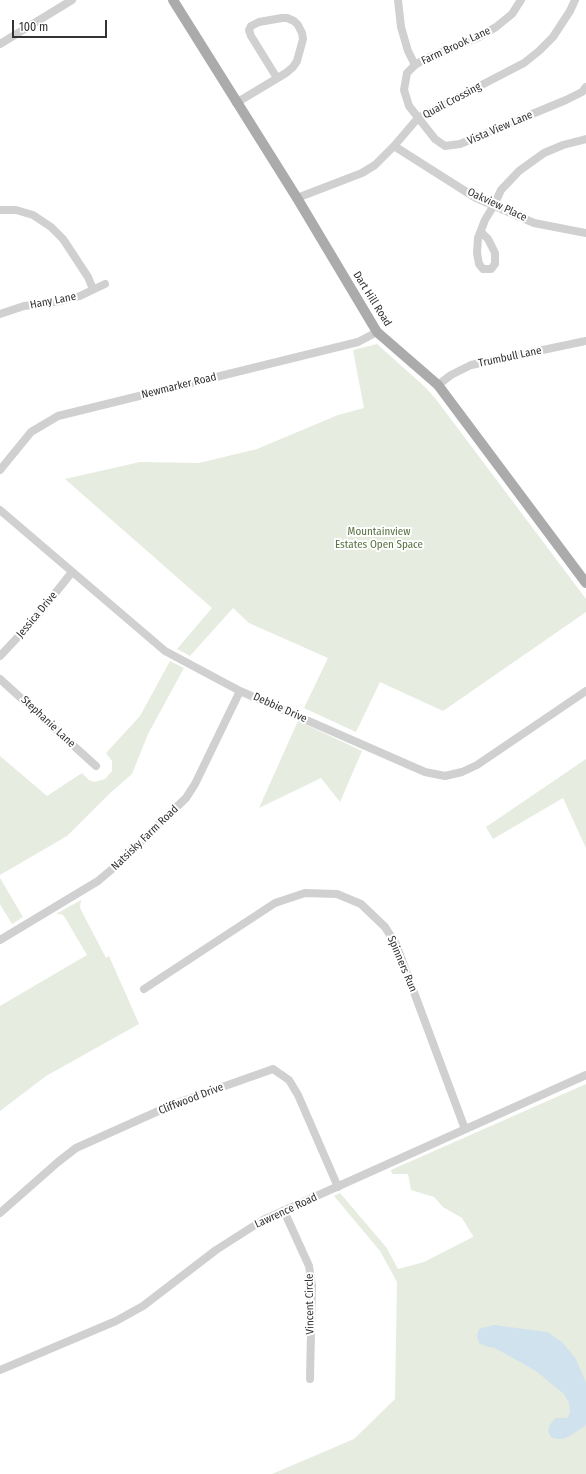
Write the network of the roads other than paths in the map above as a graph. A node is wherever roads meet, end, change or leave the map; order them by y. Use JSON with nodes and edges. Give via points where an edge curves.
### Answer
{"nodes":[{"id":1,"x":72,"y":0,"type":"edge"},
{"id":2,"x":173,"y":0,"type":"edge"},
{"id":3,"x":398,"y":0,"type":"edge"},
{"id":4,"x":521,"y":0,"type":"edge"},
{"id":5,"x":575,"y":0,"type":"edge"},
{"id":6,"x":0,"y":44,"type":"edge"},
{"id":7,"x":415,"y":65,"type":"junction"},
{"id":8,"x":277,"y":78,"type":"junction"},
{"id":9,"x":586,"y":87,"type":"edge"},
{"id":10,"x":236,"y":103,"type":"junction"},
{"id":11,"x":418,"y":118,"type":"junction"},
{"id":12,"x":586,"y":139,"type":"edge"},
{"id":13,"x":394,"y":146,"type":"junction"},
{"id":14,"x":297,"y":198,"type":"junction"},
{"id":15,"x":494,"y":205,"type":"junction"},
{"id":16,"x":0,"y":210,"type":"edge"},
{"id":17,"x":481,"y":232,"type":"dead end"},
{"id":18,"x":586,"y":232,"type":"edge"},
{"id":19,"x":105,"y":284,"type":"dead end"},
{"id":20,"x":93,"y":289,"type":"junction"},
{"id":21,"x":0,"y":314,"type":"edge"},
{"id":22,"x":377,"y":332,"type":"junction"},
{"id":23,"x":586,"y":341,"type":"edge"},
{"id":24,"x":438,"y":385,"type":"junction"},
{"id":25,"x":0,"y":470,"type":"edge"},
{"id":26,"x":0,"y":510,"type":"edge"},
{"id":27,"x":72,"y":572,"type":"junction"},
{"id":28,"x":586,"y":583,"type":"edge"},
{"id":29,"x":0,"y":656,"type":"edge"},
{"id":30,"x":0,"y":679,"type":"edge"},
{"id":31,"x":240,"y":691,"type":"junction"},
{"id":32,"x":586,"y":691,"type":"edge"},
{"id":33,"x":96,"y":766,"type":"dead end"},
{"id":34,"x":0,"y":940,"type":"edge"},
{"id":35,"x":144,"y":989,"type":"dead end"},
{"id":36,"x":586,"y":1075,"type":"edge"},
{"id":37,"x":465,"y":1129,"type":"junction"},
{"id":38,"x":338,"y":1187,"type":"junction"},
{"id":39,"x":284,"y":1211,"type":"junction"},
{"id":40,"x":0,"y":1213,"type":"edge"},
{"id":41,"x":0,"y":1370,"type":"edge"},
{"id":42,"x":310,"y":1379,"type":"dead end"}],
"edges":[{"from":1,"to":6,"type":"street"},
{"from":2,"to":10,"type":"main road","name":"Dart Hill Road"},
{"from":3,"to":7,"type":"street","via":[[401,27]]},
{"from":4,"to":7,"type":"street","name":"Farm Brook Lane","via":[[512,14],[496,27]]},
{"from":5,"to":11,"type":"street","name":"Quail Crossing","via":[[552,37],[524,63]]},
{"from":7,"to":11,"type":"street","name":"Farm Brook Lane","via":[[407,73],[404,90],[409,106]]},
{"from":8,"to":8,"type":"street","via":[[293,67],[302,46],[302,33],[294,21],[287,18],[259,22],[249,30]]},
{"from":8,"to":10,"type":"street"},
{"from":9,"to":11,"type":"street","name":"Vista View Lane","via":[[582,92],[566,100],[460,144],[445,146],[435,139]]},
{"from":10,"to":14,"type":"main road","name":"Dart Hill Road"},
{"from":11,"to":13,"type":"street","name":"Quail Crossing"},
{"from":12,"to":15,"type":"street","via":[[544,153],[519,170],[501,190]]},
{"from":13,"to":14,"type":"street","name":"Quail Crossing","via":[[375,166],[362,173]]},
{"from":13,"to":15,"type":"street","name":"Oakview Place","via":[[476,198]]},
{"from":14,"to":22,"type":"main road","name":"Dart Hill Road"},
{"from":15,"to":17,"type":"street"},
{"from":15,"to":18,"type":"street","name":"Oakview Place","via":[[534,223]]},
{"from":16,"to":20,"type":"street","via":[[16,210],[33,215],[51,227],[63,239]]},
{"from":19,"to":20,"type":"street","name":"Hany Lane"},
{"from":20,"to":21,"type":"street","name":"Hany Lane","via":[[80,296],[24,306]]},
{"from":22,"to":24,"type":"main road","name":"Dart Hill Road"},
{"from":22,"to":25,"type":"street","name":"Newmarker Road","via":[[358,342],[58,416],[31,432]]},
{"from":23,"to":24,"type":"street","name":"Trumbull Lane","via":[[471,365],[450,375]]},
{"from":24,"to":28,"type":"main road","name":"Dart Hill Road"},
{"from":26,"to":27,"type":"street","name":"Debbie Drive"},
{"from":27,"to":29,"type":"street","name":"Jessica Drive","via":[[34,620]]},
{"from":27,"to":31,"type":"street","name":"Debbie Drive","via":[[165,651]]},
{"from":30,"to":33,"type":"street","name":"Stephanie Lane"},
{"from":31,"to":32,"type":"street","name":"Debbie Drive","via":[[425,772],[445,776],[477,765]]},
{"from":31,"to":34,"type":"street","name":"Natsisky Farm Road","via":[[186,798],[98,881]]},
{"from":35,"to":37,"type":"street","name":"Spinners Run","via":[[275,903],[305,893],[337,894],[361,904],[385,927],[396,944]]},
{"from":36,"to":37,"type":"street","name":"Lawrence Road"},
{"from":37,"to":38,"type":"street","name":"Lawrence Road"},
{"from":38,"to":39,"type":"street","name":"Lawrence Road"},
{"from":38,"to":40,"type":"street","name":"Cliffwood Drive","via":[[298,1095],[289,1080],[273,1069],[174,1104],[76,1148]]},
{"from":39,"to":41,"type":"street","name":"Lawrence Road","via":[[263,1220],[216,1250],[143,1306],[116,1321]]},
{"from":39,"to":42,"type":"street","name":"Vincent Circle","via":[[309,1266],[312,1285]]}]}
